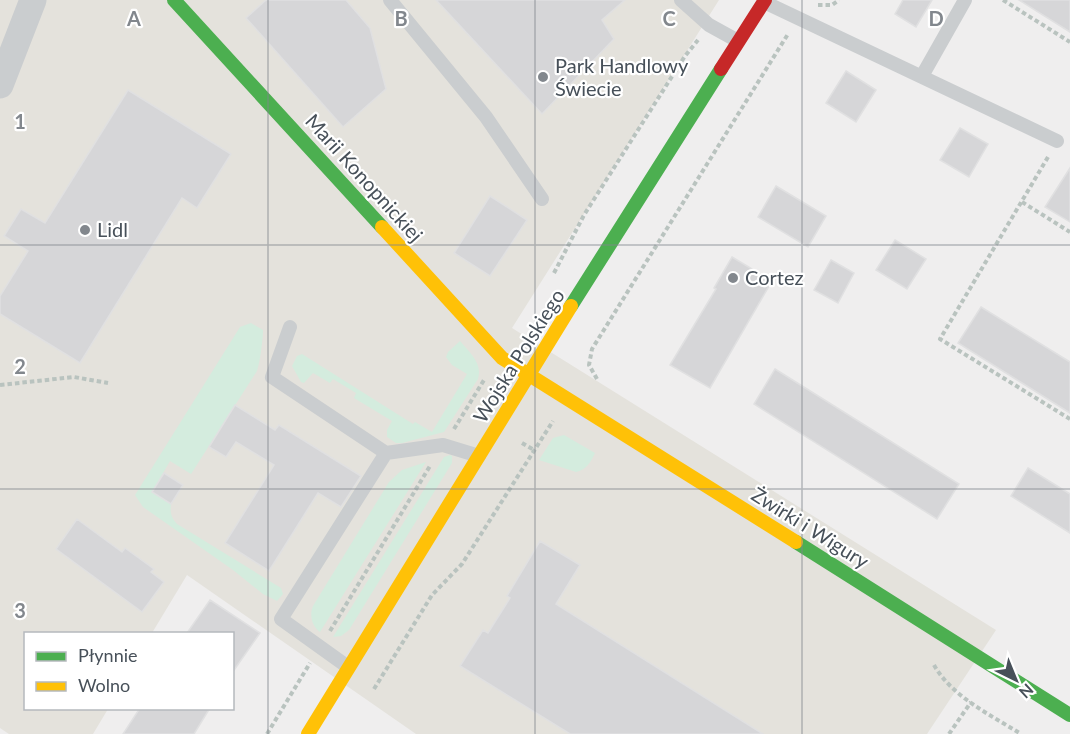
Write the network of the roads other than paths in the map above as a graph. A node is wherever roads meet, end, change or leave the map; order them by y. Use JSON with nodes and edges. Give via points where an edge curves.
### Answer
{"nodes":[{"id":1,"x":33,"y":0,"type":"edge"},
{"id":2,"x":174,"y":0,"type":"edge"},
{"id":3,"x":390,"y":0,"type":"edge"},
{"id":4,"x":681,"y":0,"type":"edge"},
{"id":5,"x":965,"y":0,"type":"edge"},
{"id":6,"x":765,"y":1,"type":"edge"},
{"id":7,"x":738,"y":41,"type":"junction"},
{"id":8,"x":922,"y":76,"type":"junction"},
{"id":9,"x":0,"y":85,"type":"edge"},
{"id":10,"x":1057,"y":141,"type":"road end"},
{"id":11,"x":542,"y":199,"type":"dead end"},
{"id":12,"x":290,"y":327,"type":"dead end"},
{"id":13,"x":529,"y":376,"type":"junction"},
{"id":14,"x":386,"y":453,"type":"junction"},
{"id":15,"x":479,"y":456,"type":"junction"},
{"id":16,"x":348,"y":668,"type":"junction"},
{"id":17,"x":1070,"y":715,"type":"edge"},
{"id":18,"x":308,"y":734,"type":"edge"}],
"edges":[{"from":1,"to":9,"type":"street"},
{"from":2,"to":13,"type":"street","name":"Marii Konopnickiej","via":[[502,358]]},
{"from":3,"to":11,"type":"lane","via":[[486,117]]},
{"from":4,"to":7,"type":"lane","via":[[710,25]]},
{"from":5,"to":8,"type":"lane"},
{"from":6,"to":7,"type":"street","name":"Wojska Polskiego"},
{"from":6,"to":8,"type":"lane"},
{"from":7,"to":13,"type":"street","name":"Wojska Polskiego"},
{"from":8,"to":10,"type":"lane"},
{"from":12,"to":14,"type":"lane","via":[[272,377]]},
{"from":13,"to":15,"type":"street","name":"Wojska Polskiego"},
{"from":13,"to":17,"type":"street","name":"Żwirki i Wigury"},
{"from":14,"to":15,"type":"lane","via":[[443,445]]},
{"from":14,"to":16,"type":"lane","via":[[281,619]]},
{"from":15,"to":16,"type":"street","name":"Wojska Polskiego"},
{"from":16,"to":18,"type":"street","name":"Wojska Polskiego"}]}
